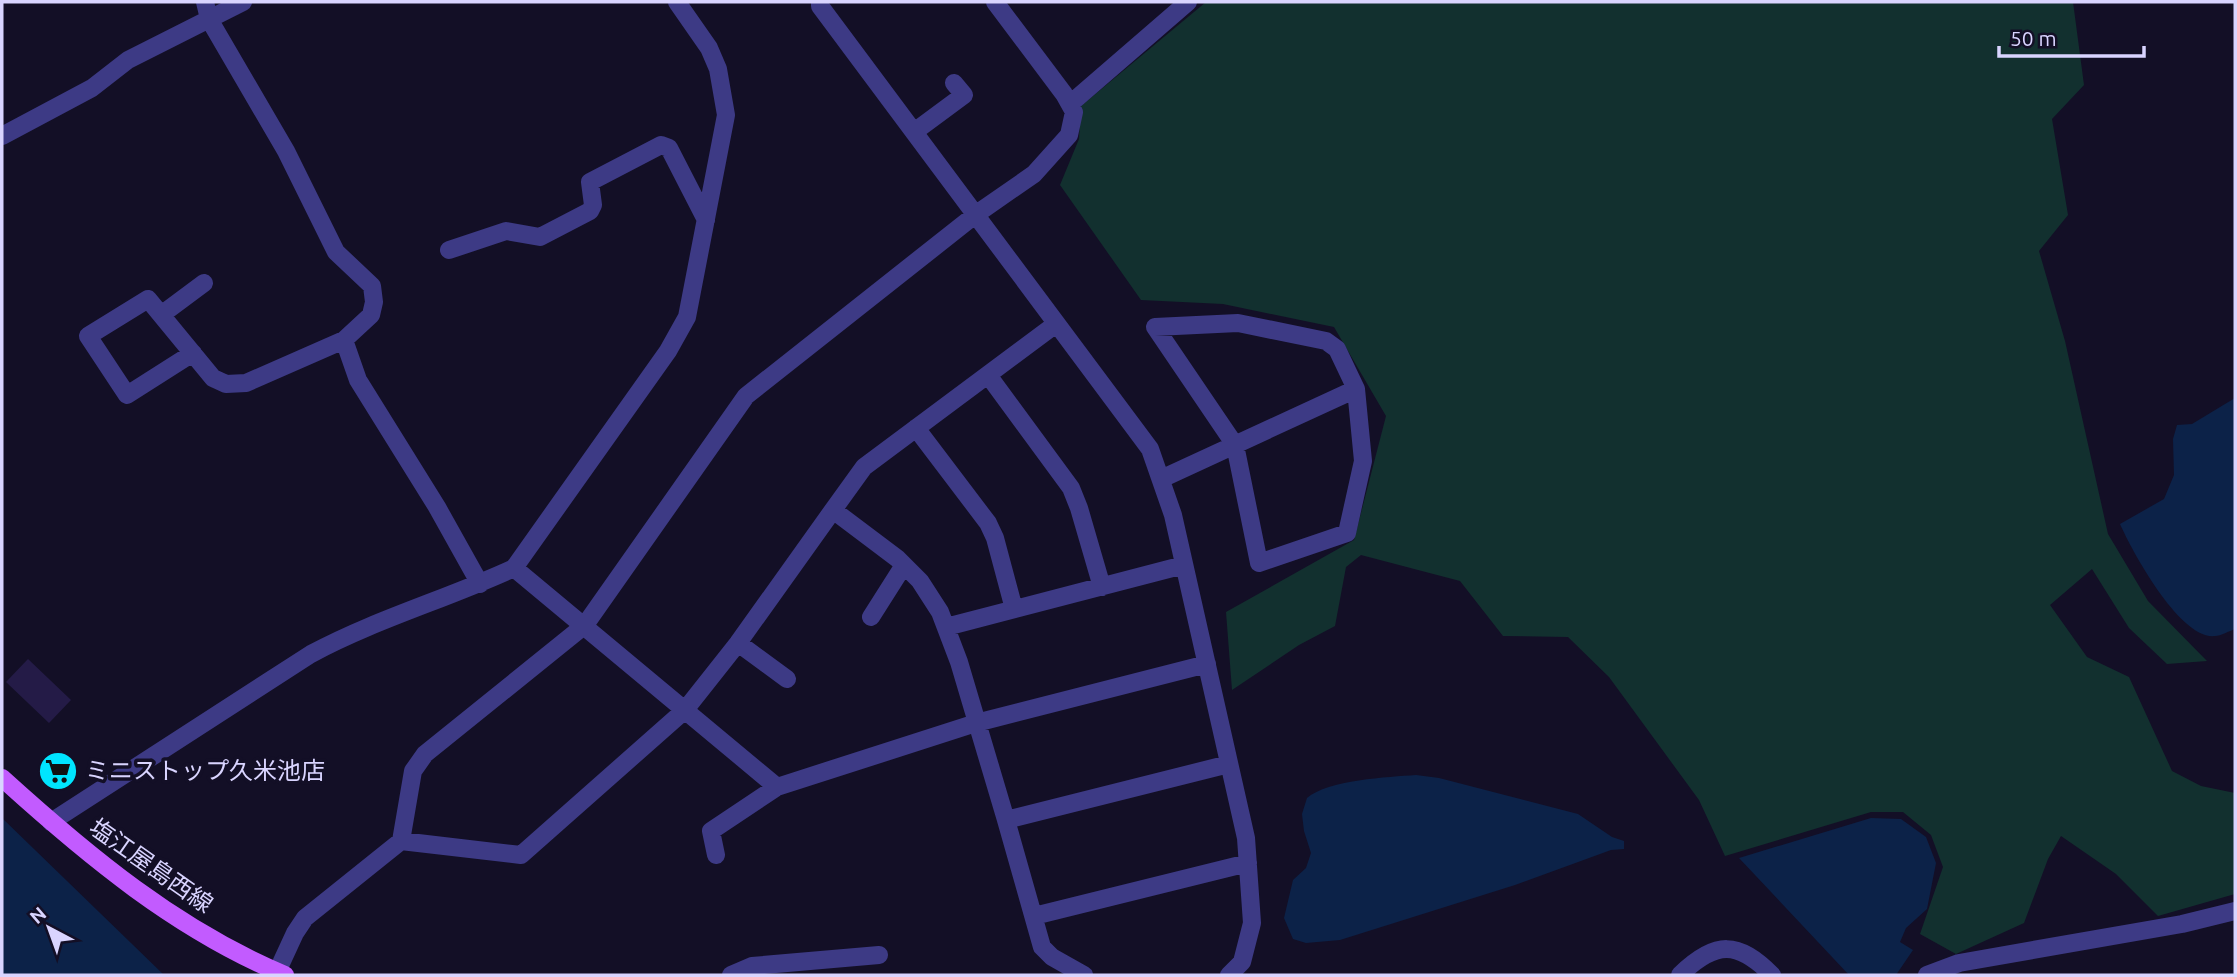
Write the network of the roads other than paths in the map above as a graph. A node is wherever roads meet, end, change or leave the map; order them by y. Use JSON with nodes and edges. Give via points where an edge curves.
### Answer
{"nodes":[{"id":1,"x":243,"y":2,"type":"edge"},
{"id":2,"x":677,"y":2,"type":"edge"},
{"id":3,"x":820,"y":2,"type":"edge"},
{"id":4,"x":995,"y":2,"type":"edge"},
{"id":5,"x":1188,"y":2,"type":"edge"},
{"id":6,"x":207,"y":10,"type":"edge"},
{"id":7,"x":954,"y":83,"type":"dead end"},
{"id":8,"x":1070,"y":104,"type":"junction"},
{"id":9,"x":914,"y":132,"type":"junction"},
{"id":10,"x":2,"y":136,"type":"edge"},
{"id":11,"x":975,"y":215,"type":"junction"},
{"id":12,"x":706,"y":220,"type":"junction"},
{"id":13,"x":449,"y":250,"type":"dead end"},
{"id":14,"x":204,"y":283,"type":"dead end"},
{"id":15,"x":161,"y":315,"type":"junction"},
{"id":16,"x":1056,"y":324,"type":"junction"},
{"id":17,"x":344,"y":340,"type":"junction"},
{"id":18,"x":193,"y":353,"type":"junction"},
{"id":19,"x":988,"y":375,"type":"junction"},
{"id":20,"x":1356,"y":389,"type":"junction"},
{"id":21,"x":916,"y":428,"type":"junction"},
{"id":22,"x":1235,"y":445,"type":"junction"},
{"id":23,"x":1161,"y":479,"type":"junction"},
{"id":24,"x":834,"y":510,"type":"junction"},
{"id":25,"x":904,"y":565,"type":"junction"},
{"id":26,"x":1184,"y":565,"type":"junction"},
{"id":27,"x":514,"y":568,"type":"junction"},
{"id":28,"x":480,"y":584,"type":"junction"},
{"id":29,"x":1102,"y":587,"type":"junction"},
{"id":30,"x":1014,"y":609,"type":"junction"},
{"id":31,"x":872,"y":617,"type":"dead end"},
{"id":32,"x":585,"y":625,"type":"junction"},
{"id":33,"x":946,"y":627,"type":"junction"},
{"id":34,"x":738,"y":643,"type":"junction"},
{"id":35,"x":1207,"y":664,"type":"junction"},
{"id":36,"x":787,"y":680,"type":"dead end"},
{"id":37,"x":685,"y":710,"type":"junction"},
{"id":38,"x":976,"y":723,"type":"junction"},
{"id":39,"x":1229,"y":764,"type":"junction"},
{"id":40,"x":2,"y":778,"type":"edge"},
{"id":41,"x":777,"y":787,"type":"junction"},
{"id":42,"x":1006,"y":820,"type":"junction"},
{"id":43,"x":51,"y":822,"type":"junction"},
{"id":44,"x":401,"y":841,"type":"junction"},
{"id":45,"x":716,"y":855,"type":"dead end"},
{"id":46,"x":1248,"y":863,"type":"junction"},
{"id":47,"x":2235,"y":911,"type":"edge"},
{"id":48,"x":1034,"y":916,"type":"junction"},
{"id":49,"x":879,"y":955,"type":"dead end"},
{"id":50,"x":281,"y":974,"type":"edge"},
{"id":51,"x":731,"y":975,"type":"edge"},
{"id":52,"x":1084,"y":975,"type":"edge"},
{"id":53,"x":1229,"y":975,"type":"edge"},
{"id":54,"x":1680,"y":975,"type":"edge"},
{"id":55,"x":1772,"y":975,"type":"edge"},
{"id":56,"x":1927,"y":975,"type":"edge"}],
"edges":[{"from":1,"to":6,"type":"street"},
{"from":2,"to":12,"type":"street","via":[[709,48],[723,91],[726,115]]},
{"from":3,"to":9,"type":"street"},
{"from":4,"to":8,"type":"street"},
{"from":5,"to":8,"type":"street"},
{"from":6,"to":10,"type":"street","via":[[92,88]]},
{"from":6,"to":17,"type":"street","via":[[336,252],[372,286],[372,315]]},
{"from":7,"to":9,"type":"street","via":[[964,95]]},
{"from":8,"to":11,"type":"street","via":[[1074,111],[1069,135],[1034,174]]},
{"from":9,"to":11,"type":"street"},
{"from":11,"to":16,"type":"street"},
{"from":11,"to":32,"type":"street","via":[[746,396]]},
{"from":12,"to":13,"type":"street","via":[[668,148],[661,145],[590,182],[590,211],[541,237],[506,231]]},
{"from":12,"to":27,"type":"street","via":[[687,317],[668,351]]},
{"from":14,"to":15,"type":"street"},
{"from":15,"to":18,"type":"street"},
{"from":15,"to":18,"type":"street","via":[[148,299],[88,336],[127,395]]},
{"from":16,"to":19,"type":"street"},
{"from":16,"to":23,"type":"street","via":[[1150,449]]},
{"from":17,"to":18,"type":"street","via":[[246,383],[226,384],[213,378]]},
{"from":17,"to":28,"type":"street","via":[[358,380]]},
{"from":19,"to":21,"type":"street"},
{"from":19,"to":29,"type":"street","via":[[1070,488]]},
{"from":20,"to":22,"type":"street"},
{"from":20,"to":22,"type":"street","via":[[1363,461],[1346,533],[1259,563]]},
{"from":20,"to":22,"type":"street","via":[[1337,349],[1326,341],[1238,323],[1155,327]]},
{"from":21,"to":24,"type":"street","via":[[864,467]]},
{"from":21,"to":30,"type":"street","via":[[988,523]]},
{"from":22,"to":23,"type":"street"},
{"from":23,"to":26,"type":"street"},
{"from":24,"to":25,"type":"street"},
{"from":24,"to":34,"type":"street"},
{"from":25,"to":31,"type":"street"},
{"from":25,"to":33,"type":"street","via":[[920,582]]},
{"from":26,"to":29,"type":"street"},
{"from":26,"to":35,"type":"street"},
{"from":27,"to":28,"type":"street"},
{"from":27,"to":32,"type":"street"},
{"from":28,"to":43,"type":"street","via":[[350,632],[311,653]]},
{"from":29,"to":30,"type":"street"},
{"from":30,"to":33,"type":"street"},
{"from":32,"to":37,"type":"street"},
{"from":32,"to":44,"type":"street","via":[[425,754],[413,771]]},
{"from":33,"to":38,"type":"street"},
{"from":34,"to":36,"type":"street"},
{"from":34,"to":37,"type":"street"},
{"from":35,"to":38,"type":"street"},
{"from":35,"to":39,"type":"street"},
{"from":37,"to":41,"type":"street"},
{"from":37,"to":44,"type":"street","via":[[521,855]]},
{"from":38,"to":41,"type":"street"},
{"from":38,"to":42,"type":"street"},
{"from":39,"to":42,"type":"street"},
{"from":39,"to":46,"type":"street"},
{"from":40,"to":43,"type":"main road","name":"塩江屋島西線"},
{"from":41,"to":45,"type":"street","via":[[711,831]]},
{"from":42,"to":48,"type":"street"},
{"from":43,"to":50,"type":"main road","name":"塩江屋島西線","via":[[164,911]]},
{"from":44,"to":50,"type":"street","via":[[305,918]]},
{"from":46,"to":48,"type":"street"},
{"from":46,"to":53,"type":"street","via":[[1252,923],[1242,962]]},
{"from":47,"to":56,"type":"street","via":[[1959,963]]},
{"from":48,"to":52,"type":"street","via":[[1042,947]]},
{"from":49,"to":51,"type":"street","via":[[752,966]]},
{"from":54,"to":55,"type":"street","via":[[1713,953],[1730,948],[1743,951]]}]}
